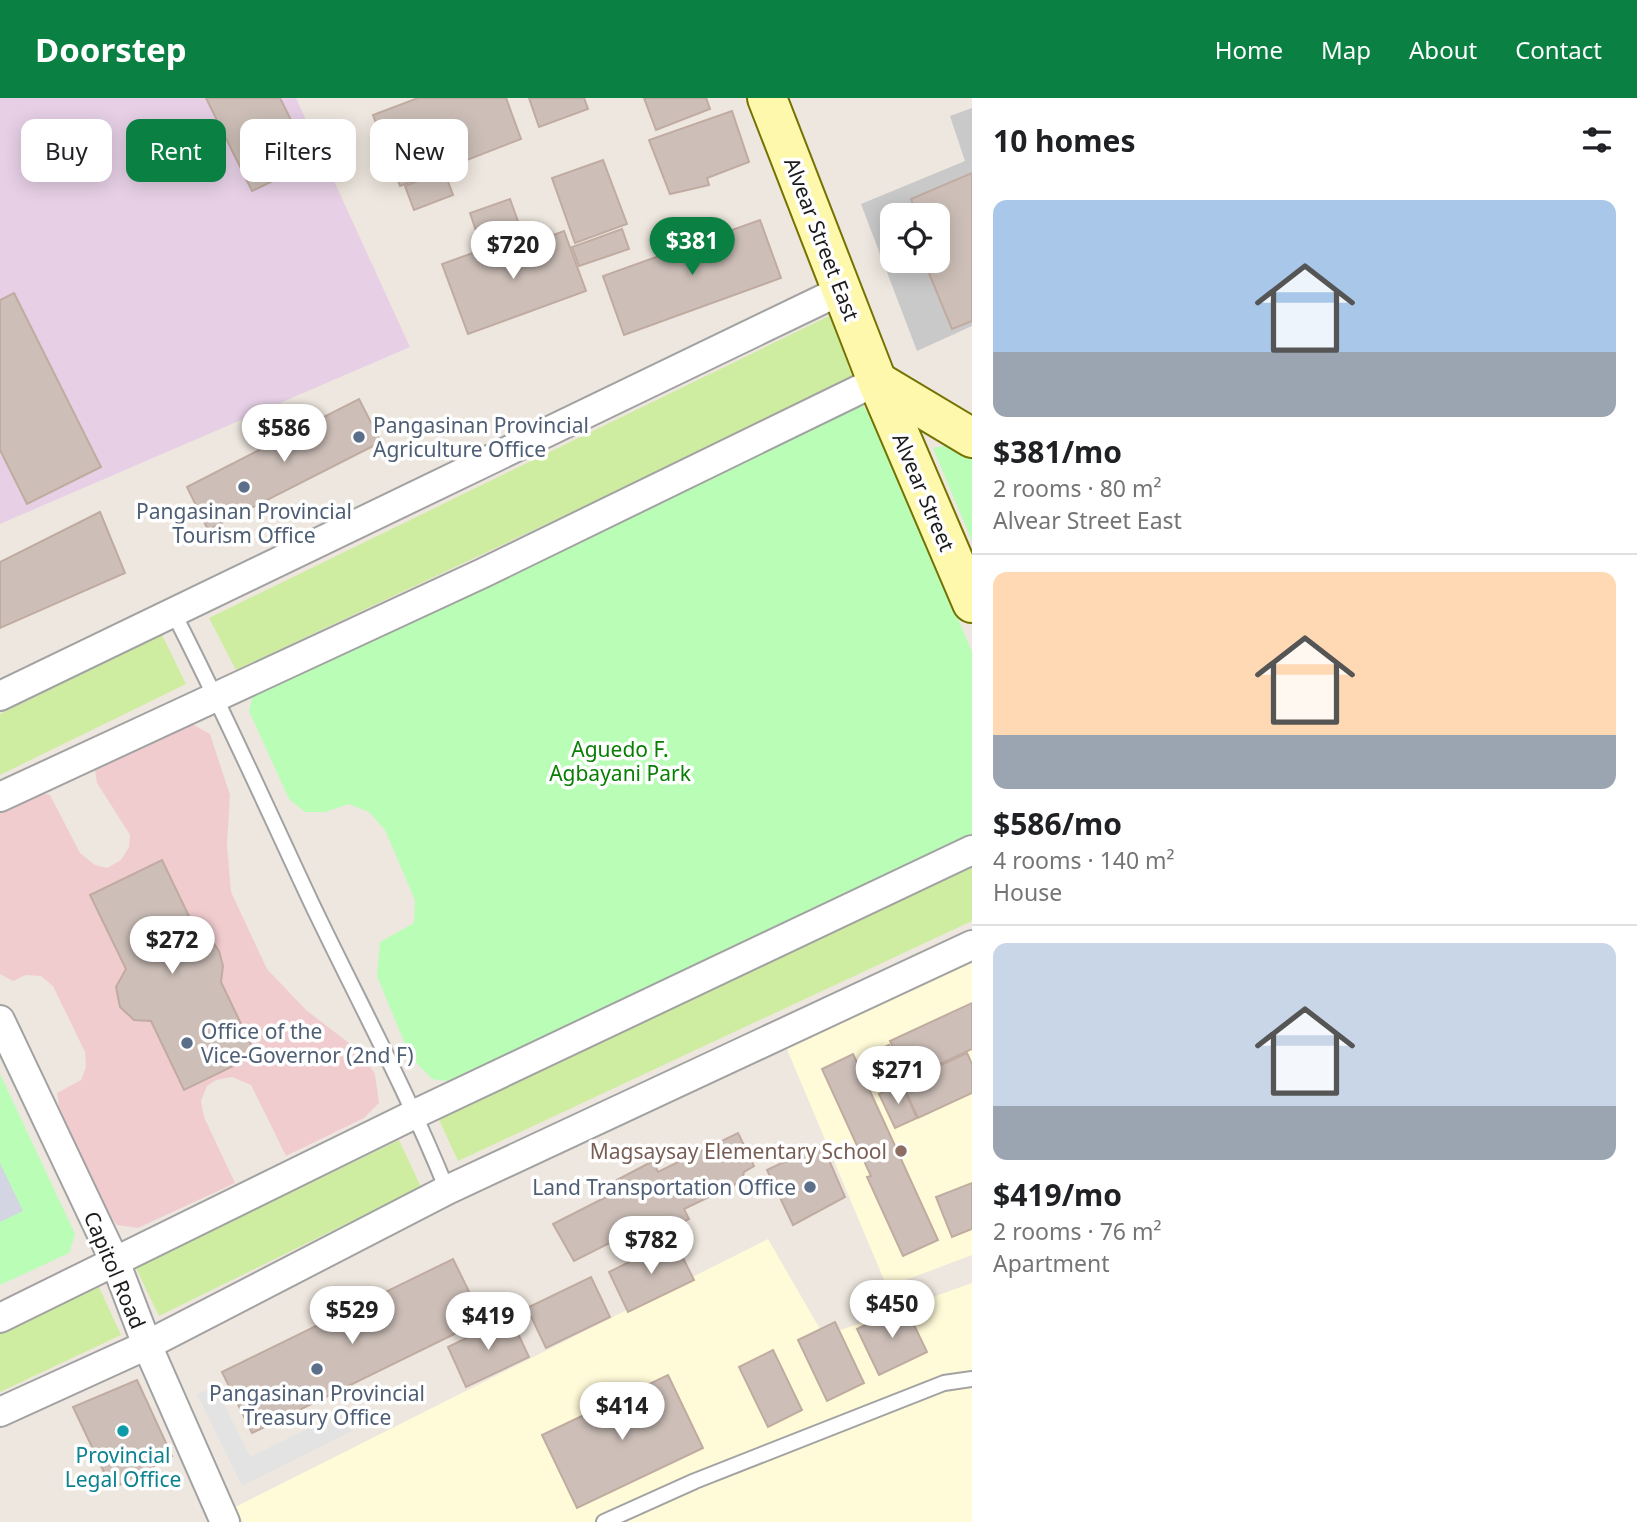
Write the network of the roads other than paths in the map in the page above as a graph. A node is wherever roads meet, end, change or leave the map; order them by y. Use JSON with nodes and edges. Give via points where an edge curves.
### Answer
{"nodes":[{"id":1,"x":767,"y":98,"type":"edge"},
{"id":2,"x":842,"y":289,"type":"junction"},
{"id":3,"x":877,"y":381,"type":"junction"},
{"id":4,"x":972,"y":438,"type":"edge"},
{"id":5,"x":972,"y":603,"type":"edge"},
{"id":6,"x":173,"y":612,"type":"junction"},
{"id":7,"x":216,"y":695,"type":"junction"},
{"id":8,"x":0,"y":696,"type":"edge"},
{"id":9,"x":0,"y":797,"type":"edge"},
{"id":10,"x":972,"y":850,"type":"edge"},
{"id":11,"x":972,"y":945,"type":"edge"},
{"id":12,"x":0,"y":1020,"type":"edge"},
{"id":13,"x":416,"y":1113,"type":"junction"},
{"id":14,"x":447,"y":1190,"type":"junction"},
{"id":15,"x":116,"y":1264,"type":"junction"},
{"id":16,"x":0,"y":1318,"type":"edge"},
{"id":17,"x":147,"y":1345,"type":"junction"},
{"id":18,"x":972,"y":1379,"type":"edge"},
{"id":19,"x":0,"y":1412,"type":"edge"},
{"id":20,"x":225,"y":1522,"type":"edge"},
{"id":21,"x":604,"y":1522,"type":"edge"}],
"edges":[{"from":1,"to":2,"type":"street","name":"Alvear Street East"},
{"from":2,"to":3,"type":"street","name":"Alvear Street East"},
{"from":2,"to":6,"type":"street"},
{"from":3,"to":4,"type":"street"},
{"from":3,"to":5,"type":"street","name":"Alvear Street"},
{"from":3,"to":7,"type":"street","via":[[483,573]]},
{"from":6,"to":7,"type":"lane"},
{"from":6,"to":8,"type":"street"},
{"from":7,"to":9,"type":"street"},
{"from":7,"to":13,"type":"lane","via":[[311,902]]},
{"from":10,"to":13,"type":"street"},
{"from":11,"to":14,"type":"street"},
{"from":12,"to":15,"type":"street","name":"Capitol Road"},
{"from":13,"to":14,"type":"lane"},
{"from":13,"to":15,"type":"street"},
{"from":14,"to":17,"type":"street"},
{"from":15,"to":16,"type":"street"},
{"from":15,"to":17,"type":"street","name":"Capitol Road"},
{"from":17,"to":19,"type":"street"},
{"from":17,"to":20,"type":"street","name":"Capitol Road"},
{"from":18,"to":21,"type":"lane","via":[[944,1382]]}]}
